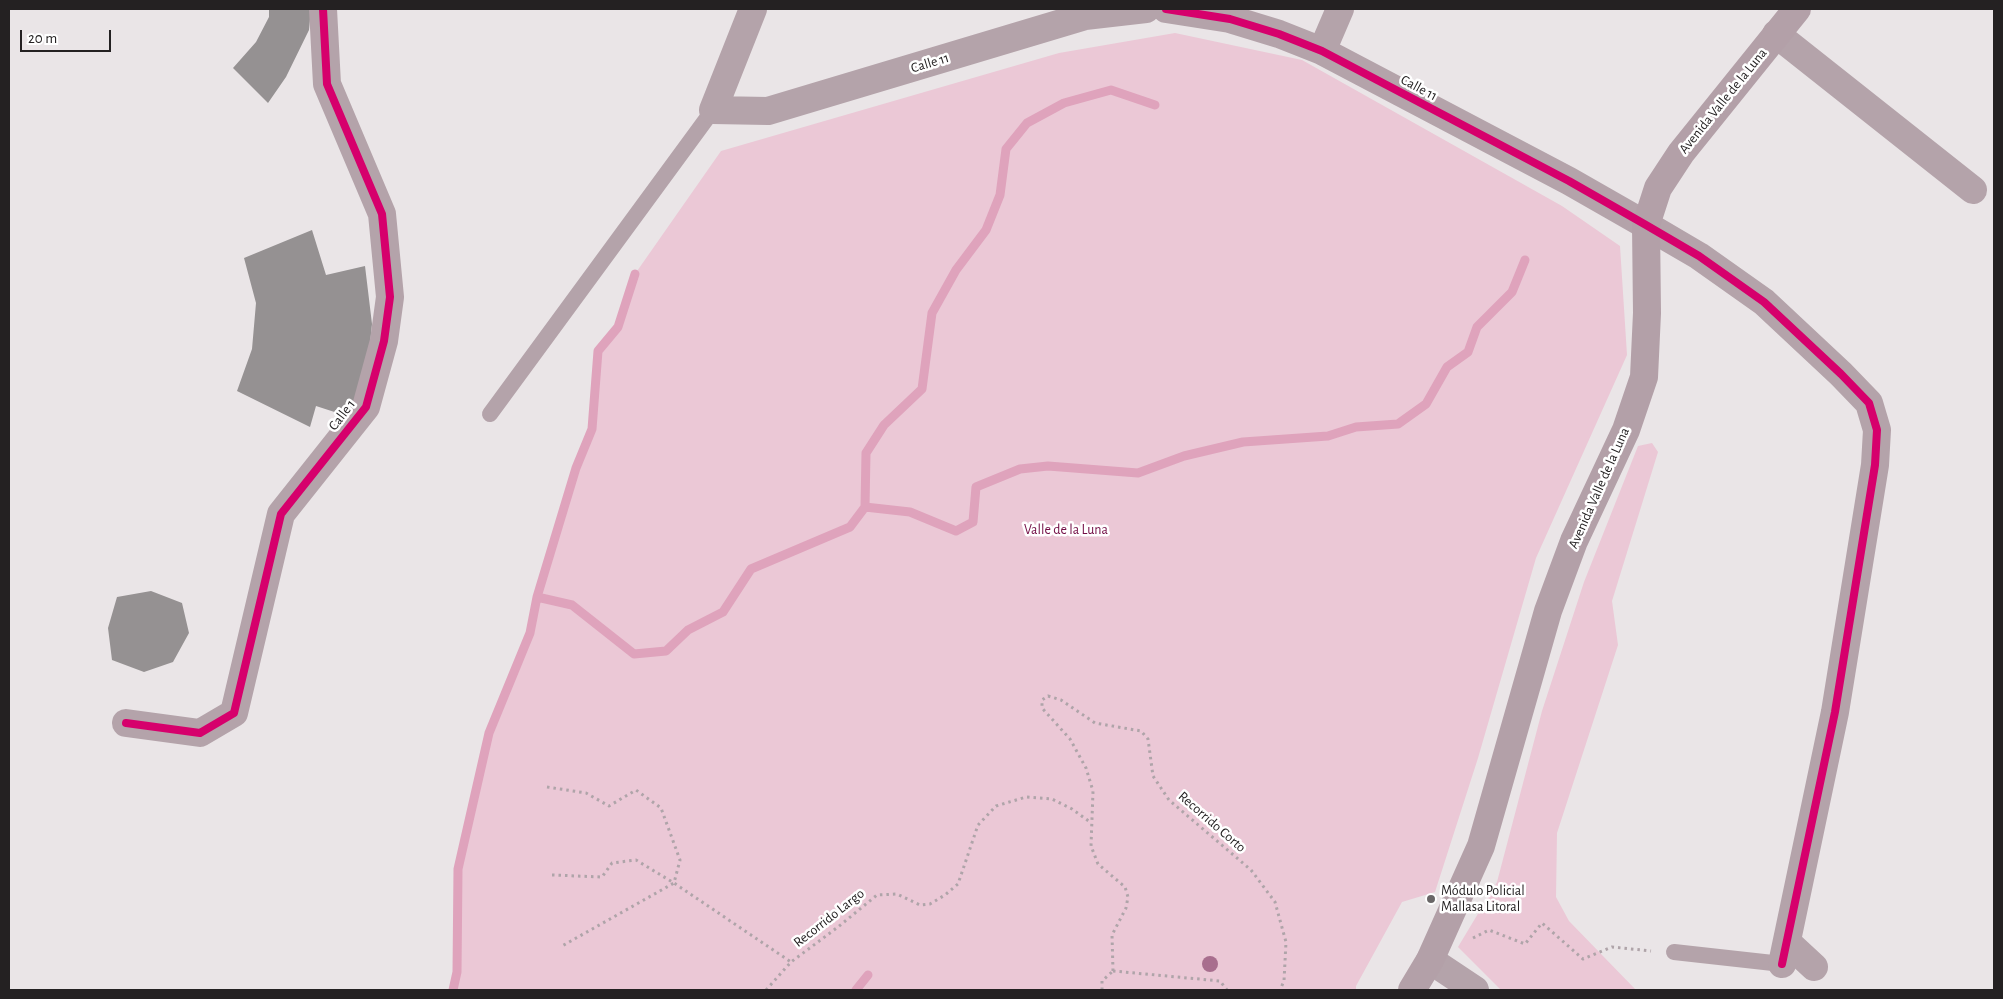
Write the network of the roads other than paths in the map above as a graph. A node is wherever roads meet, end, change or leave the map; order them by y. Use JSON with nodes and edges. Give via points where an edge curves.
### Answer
{"nodes":[{"id":1,"x":323,"y":9,"type":"edge"},
{"id":2,"x":753,"y":9,"type":"edge"},
{"id":3,"x":1146,"y":9,"type":"edge"},
{"id":4,"x":1166,"y":9,"type":"edge"},
{"id":5,"x":1340,"y":9,"type":"edge"},
{"id":6,"x":1797,"y":9,"type":"edge"},
{"id":7,"x":1776,"y":34,"type":"junction"},
{"id":8,"x":1322,"y":51,"type":"junction"},
{"id":9,"x":713,"y":110,"type":"junction"},
{"id":10,"x":1973,"y":190,"type":"dead end"},
{"id":11,"x":1646,"y":225,"type":"junction"},
{"id":12,"x":490,"y":414,"type":"dead end"},
{"id":13,"x":126,"y":724,"type":"dead end"},
{"id":14,"x":1674,"y":952,"type":"road end"},
{"id":15,"x":1784,"y":953,"type":"junction"},
{"id":16,"x":1430,"y":960,"type":"junction"},
{"id":17,"x":1814,"y":967,"type":"dead end"},
{"id":18,"x":1412,"y":990,"type":"edge"},
{"id":19,"x":1475,"y":990,"type":"edge"}],
"edges":[{"from":1,"to":13,"type":"street","name":"Calle 1","via":[[327,84],[382,214],[390,297],[379,360],[366,407],[281,514],[234,713],[200,733]]},
{"from":2,"to":9,"type":"street"},
{"from":3,"to":9,"type":"street","name":"Calle 11","via":[[1085,16],[768,111]]},
{"from":4,"to":8,"type":"street","name":"Calle 11","via":[[1230,19]]},
{"from":5,"to":8,"type":"street"},
{"from":6,"to":7,"type":"main road","name":"Avenida Valle de la Luna"},
{"from":7,"to":10,"type":"street"},
{"from":7,"to":11,"type":"main road","name":"Avenida Valle de la Luna","via":[[1681,153],[1658,188]]},
{"from":8,"to":11,"type":"street","name":"Calle 11"},
{"from":9,"to":12,"type":"lane"},
{"from":11,"to":15,"type":"street","name":"Calle 11","via":[[1699,256],[1764,302],[1869,403],[1876,430],[1875,465],[1835,712]]},
{"from":11,"to":16,"type":"main road","name":"Avenida Valle de la Luna","via":[[1644,377],[1626,430],[1574,541],[1548,611],[1482,846]]},
{"from":14,"to":15,"type":"lane"},
{"from":15,"to":17,"type":"street"},
{"from":16,"to":18,"type":"main road","name":"Avenida Valle de la Luna"},
{"from":16,"to":19,"type":"street"}]}
